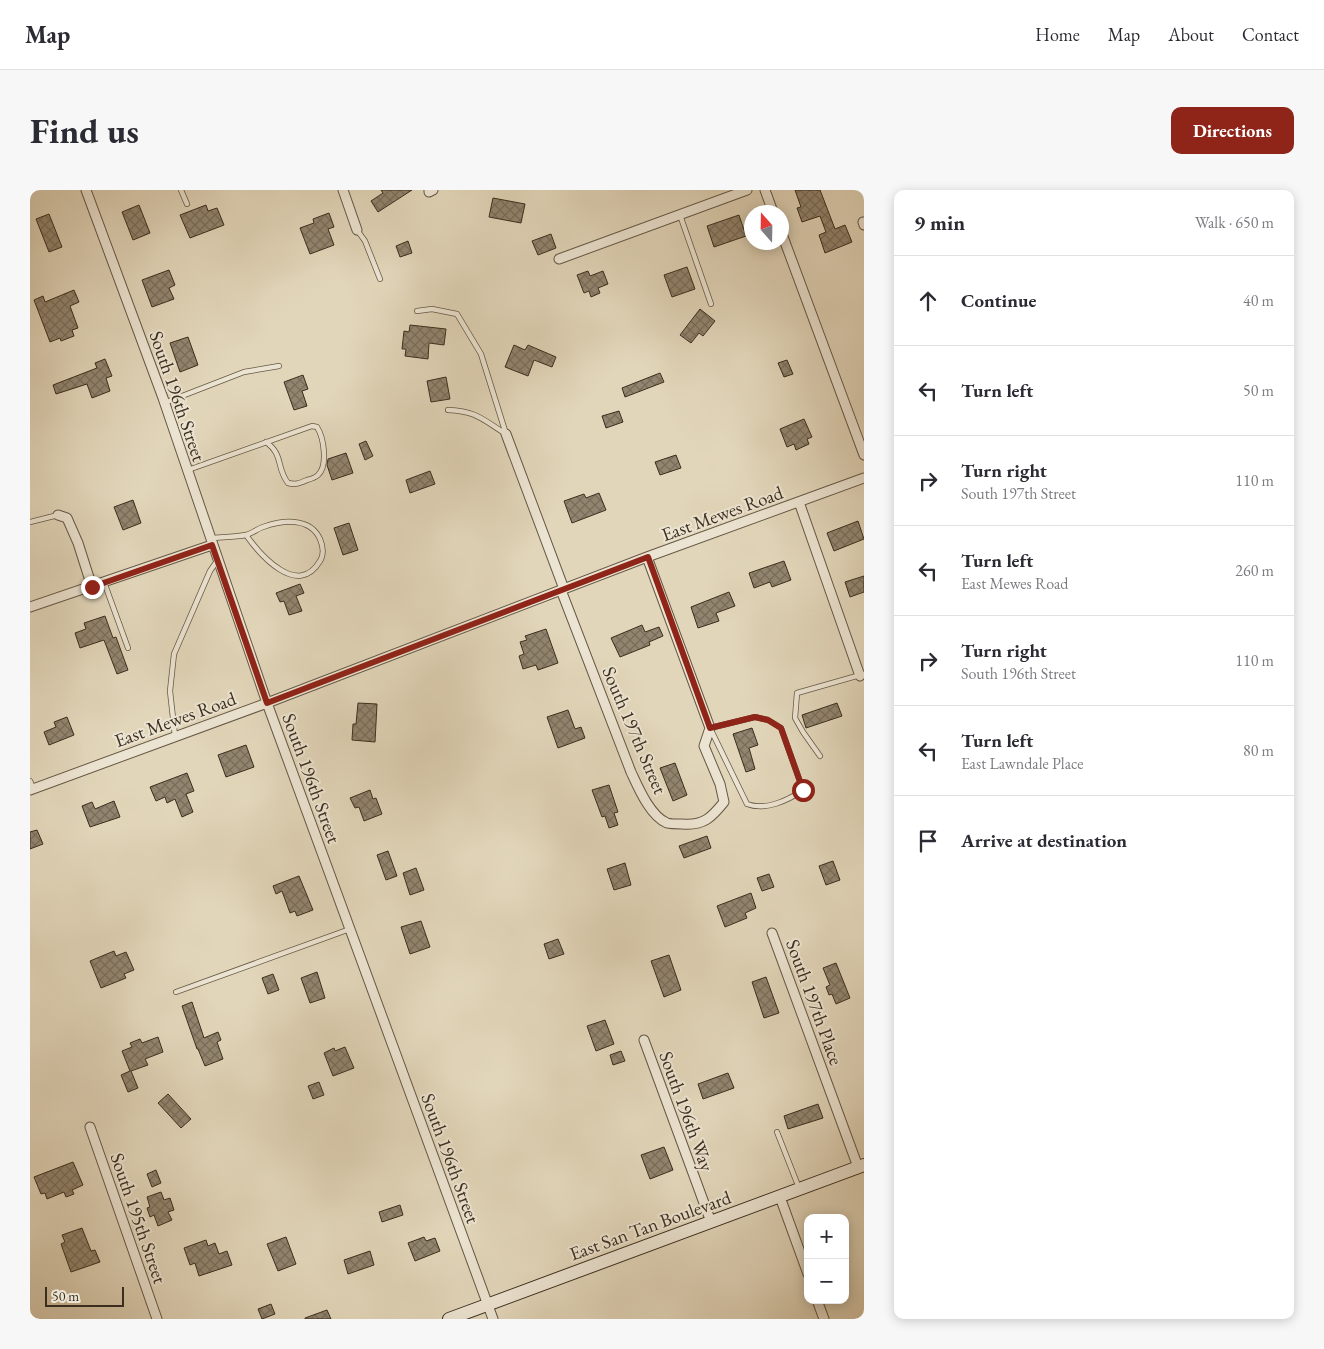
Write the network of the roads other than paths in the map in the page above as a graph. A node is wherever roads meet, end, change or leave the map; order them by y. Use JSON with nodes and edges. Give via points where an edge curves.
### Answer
{"nodes":[{"id":1,"x":86,"y":190,"type":"edge"},
{"id":2,"x":181,"y":190,"type":"edge"},
{"id":3,"x":343,"y":190,"type":"edge"},
{"id":4,"x":747,"y":190,"type":"edge"},
{"id":5,"x":765,"y":190,"type":"edge"},
{"id":6,"x":187,"y":204,"type":"dead end"},
{"id":7,"x":770,"y":205,"type":"edge"},
{"id":8,"x":680,"y":215,"type":"junction"},
{"id":9,"x":357,"y":230,"type":"joint"},
{"id":10,"x":788,"y":250,"type":"edge"},
{"id":11,"x":560,"y":259,"type":"dead end"},
{"id":12,"x":380,"y":279,"type":"dead end"},
{"id":13,"x":711,"y":304,"type":"dead end"},
{"id":14,"x":417,"y":311,"type":"dead end"},
{"id":15,"x":279,"y":366,"type":"dead end"},
{"id":16,"x":164,"y":403,"type":"junction"},
{"id":17,"x":448,"y":410,"type":"dead end"},
{"id":18,"x":506,"y":434,"type":"junction"},
{"id":19,"x":266,"y":442,"type":"junction"},
{"id":20,"x":864,"y":455,"type":"edge"},
{"id":21,"x":187,"y":470,"type":"junction"},
{"id":22,"x":864,"y":478,"type":"edge"},
{"id":23,"x":799,"y":502,"type":"junction"},
{"id":24,"x":58,"y":515,"type":"joint"},
{"id":25,"x":30,"y":522,"type":"edge"},
{"id":26,"x":246,"y":535,"type":"junction"},
{"id":27,"x":211,"y":542,"type":"junction"},
{"id":28,"x":648,"y":557,"type":"junction"},
{"id":29,"x":218,"y":560,"type":"junction"},
{"id":30,"x":104,"y":582,"type":"junction"},
{"id":31,"x":92,"y":587,"type":"junction"},
{"id":32,"x":562,"y":590,"type":"junction"},
{"id":33,"x":30,"y":607,"type":"edge"},
{"id":34,"x":128,"y":648,"type":"dead end"},
{"id":35,"x":862,"y":675,"type":"edge"},
{"id":36,"x":267,"y":703,"type":"junction"},
{"id":37,"x":710,"y":728,"type":"junction"},
{"id":38,"x":176,"y":736,"type":"junction"},
{"id":39,"x":820,"y":756,"type":"dead end"},
{"id":40,"x":31,"y":786,"type":"edge"},
{"id":41,"x":350,"y":929,"type":"junction"},
{"id":42,"x":772,"y":933,"type":"dead end"},
{"id":43,"x":176,"y":992,"type":"dead end"},
{"id":44,"x":644,"y":1040,"type":"dead end"},
{"id":45,"x":90,"y":1127,"type":"dead end"},
{"id":46,"x":777,"y":1132,"type":"dead end"},
{"id":47,"x":861,"y":1166,"type":"edge"},
{"id":48,"x":800,"y":1189,"type":"junction"},
{"id":49,"x":780,"y":1197,"type":"junction"},
{"id":50,"x":710,"y":1222,"type":"junction"},
{"id":51,"x":804,"y":1263,"type":"edge"},
{"id":52,"x":818,"y":1304,"type":"edge"},
{"id":53,"x":487,"y":1305,"type":"junction"},
{"id":54,"x":157,"y":1319,"type":"edge"},
{"id":55,"x":449,"y":1319,"type":"edge"},
{"id":56,"x":493,"y":1319,"type":"edge"},
{"id":57,"x":824,"y":1319,"type":"edge"}],
"edges":[{"from":1,"to":16,"type":"street","name":"South 196th Street"},
{"from":2,"to":6,"type":"lane"},
{"from":3,"to":9,"type":"street"},
{"from":4,"to":8,"type":"street"},
{"from":5,"to":7,"type":"street"},
{"from":8,"to":11,"type":"street"},
{"from":8,"to":13,"type":"lane"},
{"from":9,"to":12,"type":"lane","via":[[365,241]]},
{"from":10,"to":20,"type":"street"},
{"from":14,"to":18,"type":"lane","via":[[432,309],[457,314],[481,354]]},
{"from":15,"to":16,"type":"lane","via":[[244,372]]},
{"from":16,"to":21,"type":"street","name":"South 196th Street"},
{"from":17,"to":18,"type":"lane","via":[[474,413]]},
{"from":18,"to":32,"type":"street","name":"South 197th Street"},
{"from":19,"to":19,"type":"lane","via":[[317,427],[324,442],[320,474],[296,485],[288,483],[274,448]]},
{"from":19,"to":21,"type":"lane"},
{"from":21,"to":27,"type":"street","name":"South 196th Street"},
{"from":22,"to":23,"type":"street","name":"East Mewes Road"},
{"from":23,"to":28,"type":"street","name":"East Mewes Road"},
{"from":23,"to":35,"type":"street"},
{"from":24,"to":25,"type":"lane"},
{"from":24,"to":31,"type":"street","via":[[67,518]]},
{"from":26,"to":26,"type":"lane","via":[[279,522],[309,525],[321,540],[322,560],[313,571],[292,575],[280,571],[268,561]]},
{"from":26,"to":27,"type":"lane"},
{"from":27,"to":29,"type":"street","name":"South 196th Street"},
{"from":27,"to":30,"type":"street"},
{"from":28,"to":32,"type":"street","name":"East Mewes Road"},
{"from":28,"to":37,"type":"street","name":"South 197th Street"},
{"from":29,"to":36,"type":"street","name":"South 196th Street"},
{"from":29,"to":38,"type":"lane","via":[[210,571],[174,654],[170,691]]},
{"from":30,"to":31,"type":"street"},
{"from":30,"to":34,"type":"lane"},
{"from":31,"to":33,"type":"street"},
{"from":32,"to":36,"type":"street","name":"East Mewes Road"},
{"from":32,"to":37,"type":"street","name":"South 197th Street","via":[[631,772],[644,798],[667,823],[693,825],[711,818],[724,802],[704,746]]},
{"from":35,"to":39,"type":"lane","via":[[797,693],[795,718]]},
{"from":36,"to":38,"type":"street","name":"East Mewes Road"},
{"from":36,"to":41,"type":"street","name":"South 196th Street"},
{"from":37,"to":37,"type":"lane","via":[[755,717],[781,728],[803,790],[790,799],[768,805],[755,807],[747,804]]},
{"from":38,"to":40,"type":"street","name":"East Mewes Road"},
{"from":41,"to":43,"type":"lane"},
{"from":41,"to":53,"type":"street","name":"South 196th Street"},
{"from":42,"to":47,"type":"street","name":"South 197th Place"},
{"from":44,"to":50,"type":"street","name":"South 196th Way"},
{"from":45,"to":54,"type":"street","name":"South 195th Street"},
{"from":46,"to":48,"type":"lane"},
{"from":47,"to":48,"type":"street","name":"East San Tan Boulevard"},
{"from":48,"to":49,"type":"street","name":"East San Tan Boulevard"},
{"from":49,"to":50,"type":"street","name":"East San Tan Boulevard"},
{"from":49,"to":51,"type":"street"},
{"from":50,"to":53,"type":"street","name":"East San Tan Boulevard"},
{"from":52,"to":57,"type":"street"},
{"from":53,"to":55,"type":"street","name":"East San Tan Boulevard"},
{"from":53,"to":56,"type":"street","name":"South 196th Street"}]}
